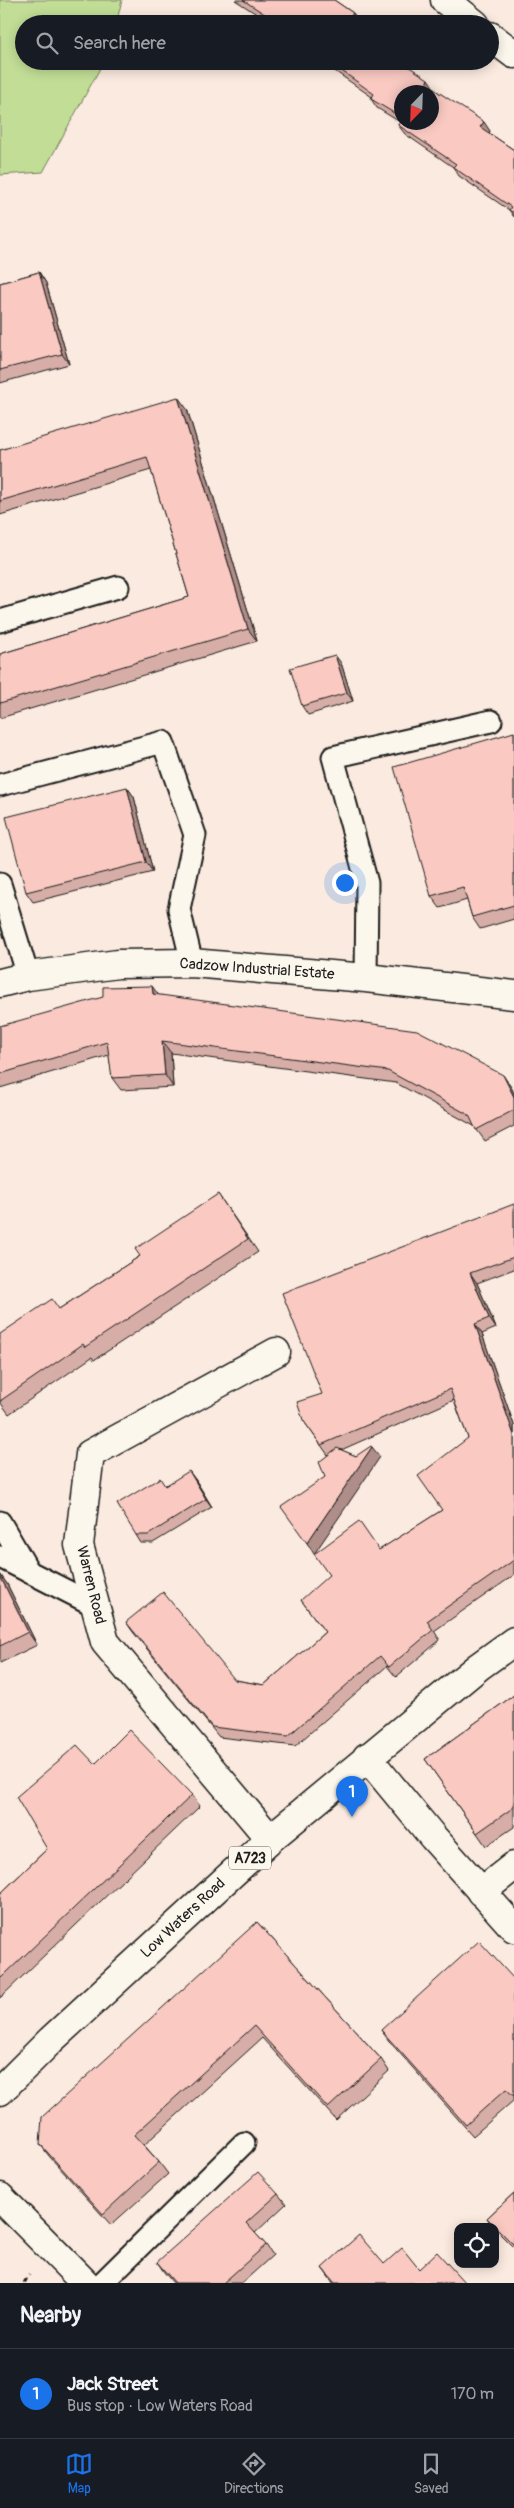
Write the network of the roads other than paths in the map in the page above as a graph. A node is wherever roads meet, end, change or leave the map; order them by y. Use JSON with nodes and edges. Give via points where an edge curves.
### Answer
{"nodes":[{"id":1,"x":445,"y":0,"type":"edge"},
{"id":2,"x":464,"y":15,"type":"edge"},
{"id":3,"x":499,"y":43,"type":"edge"},
{"id":4,"x":514,"y":54,"type":"edge"},
{"id":5,"x":118,"y":587,"type":"dead end"},
{"id":6,"x":0,"y":621,"type":"edge"},
{"id":7,"x":491,"y":721,"type":"dead end"},
{"id":8,"x":0,"y":785,"type":"edge"},
{"id":9,"x":0,"y":884,"type":"edge"},
{"id":10,"x":192,"y":962,"type":"junction"},
{"id":11,"x":28,"y":976,"type":"junction"},
{"id":12,"x":366,"y":978,"type":"junction"},
{"id":13,"x":0,"y":983,"type":"edge"},
{"id":14,"x":514,"y":995,"type":"edge"},
{"id":15,"x":276,"y":1352,"type":"dead end"},
{"id":16,"x":0,"y":1522,"type":"edge"},
{"id":17,"x":0,"y":1557,"type":"edge"},
{"id":18,"x":29,"y":1572,"type":"junction"},
{"id":19,"x":96,"y":1606,"type":"junction"},
{"id":20,"x":514,"y":1641,"type":"edge"},
{"id":21,"x":367,"y":1757,"type":"junction"},
{"id":22,"x":270,"y":1839,"type":"junction"},
{"id":23,"x":514,"y":1866,"type":"edge"},
{"id":24,"x":481,"y":1892,"type":"junction"},
{"id":25,"x":514,"y":1928,"type":"edge"},
{"id":26,"x":0,"y":2091,"type":"edge"},
{"id":27,"x":244,"y":2144,"type":"dead end"},
{"id":28,"x":0,"y":2196,"type":"edge"},
{"id":29,"x":85,"y":2283,"type":"edge"},
{"id":30,"x":102,"y":2283,"type":"edge"}],
"edges":[{"from":1,"to":2,"type":"street"},
{"from":3,"to":4,"type":"street"},
{"from":5,"to":6,"type":"lane"},
{"from":7,"to":12,"type":"lane","via":[[332,757],[367,883]]},
{"from":8,"to":10,"type":"lane","via":[[163,742],[195,835],[178,910]]},
{"from":9,"to":11,"type":"lane"},
{"from":10,"to":11,"type":"street","name":"Cadzow Industrial Estate","via":[[118,964]]},
{"from":10,"to":12,"type":"street","name":"Cadzow Industrial Estate"},
{"from":11,"to":13,"type":"street","name":"Cadzow Industrial Estate"},
{"from":12,"to":14,"type":"street","name":"Cadzow Industrial Estate"},
{"from":15,"to":19,"type":"street","name":"Warren Road","via":[[90,1454],[79,1545]]},
{"from":16,"to":18,"type":"lane"},
{"from":17,"to":18,"type":"lane"},
{"from":18,"to":19,"type":"lane"},
{"from":19,"to":22,"type":"street","name":"Warren Road","via":[[105,1642]]},
{"from":20,"to":21,"type":"street","name":"Low Waters Road","number":"A723"},
{"from":21,"to":22,"type":"street","name":"Low Waters Road","number":"A723"},
{"from":21,"to":24,"type":"street"},
{"from":22,"to":26,"type":"street","name":"Low Waters Road","number":"A723"},
{"from":23,"to":24,"type":"street"},
{"from":24,"to":25,"type":"street"},
{"from":27,"to":30,"type":"lane"},
{"from":28,"to":29,"type":"street"}]}
